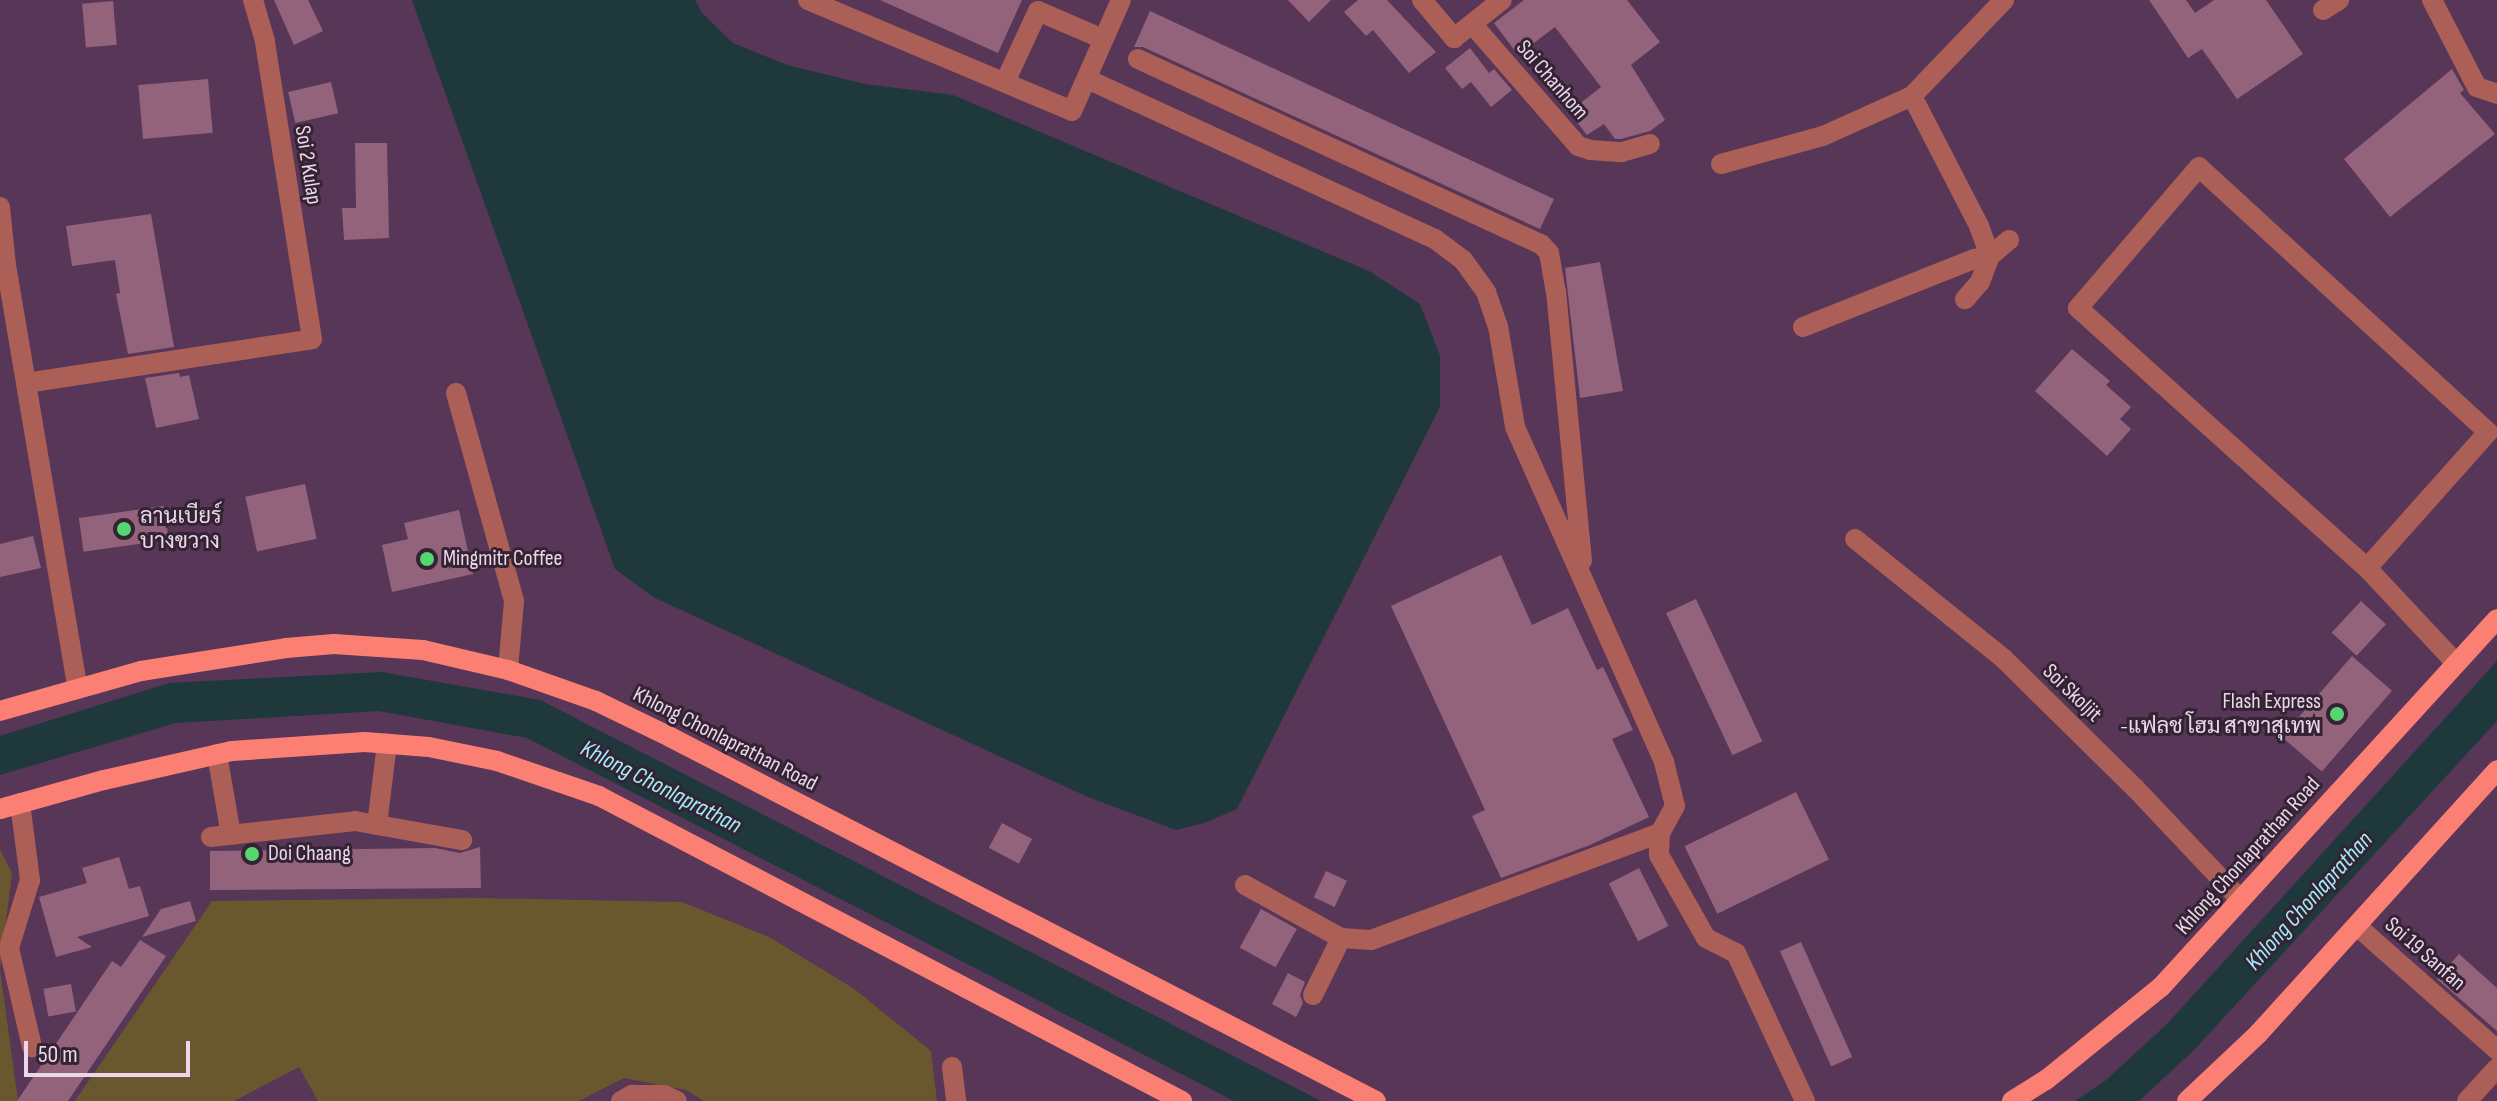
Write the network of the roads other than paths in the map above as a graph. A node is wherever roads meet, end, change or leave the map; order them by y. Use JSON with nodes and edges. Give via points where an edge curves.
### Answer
{"nodes":[{"id":1,"x":253,"y":0,"type":"edge"},
{"id":2,"x":808,"y":0,"type":"edge"},
{"id":3,"x":1121,"y":0,"type":"edge"},
{"id":4,"x":1422,"y":0,"type":"edge"},
{"id":5,"x":1502,"y":0,"type":"edge"},
{"id":6,"x":2004,"y":0,"type":"edge"},
{"id":7,"x":2432,"y":0,"type":"edge"},
{"id":8,"x":1473,"y":25,"type":"junction"},
{"id":9,"x":1103,"y":39,"type":"junction"},
{"id":10,"x":1138,"y":59,"type":"dead end"},
{"id":11,"x":1087,"y":79,"type":"junction"},
{"id":12,"x":1005,"y":82,"type":"junction"},
{"id":13,"x":2497,"y":94,"type":"edge"},
{"id":14,"x":1912,"y":96,"type":"junction"},
{"id":15,"x":1650,"y":144,"type":"dead end"},
{"id":16,"x":1721,"y":164,"type":"dead end"},
{"id":17,"x":0,"y":207,"type":"edge"},
{"id":18,"x":2009,"y":240,"type":"dead end"},
{"id":19,"x":1990,"y":256,"type":"junction"},
{"id":20,"x":1965,"y":299,"type":"dead end"},
{"id":21,"x":1803,"y":327,"type":"dead end"},
{"id":22,"x":26,"y":383,"type":"junction"},
{"id":23,"x":456,"y":393,"type":"dead end"},
{"id":24,"x":1855,"y":539,"type":"dead end"},
{"id":25,"x":2367,"y":568,"type":"junction"},
{"id":26,"x":1584,"y":581,"type":"junction"},
{"id":27,"x":2497,"y":619,"type":"edge"},
{"id":28,"x":2456,"y":663,"type":"junction"},
{"id":29,"x":508,"y":670,"type":"junction"},
{"id":30,"x":78,"y":689,"type":"junction"},
{"id":31,"x":0,"y":711,"type":"edge"},
{"id":32,"x":387,"y":744,"type":"junction"},
{"id":33,"x":217,"y":754,"type":"junction"},
{"id":34,"x":2497,"y":770,"type":"edge"},
{"id":35,"x":10,"y":806,"type":"edge"},
{"id":36,"x":377,"y":825,"type":"junction"},
{"id":37,"x":1660,"y":833,"type":"junction"},
{"id":38,"x":462,"y":840,"type":"dead end"},
{"id":39,"x":1245,"y":885,"type":"dead end"},
{"id":40,"x":2240,"y":899,"type":"junction"},
{"id":41,"x":2357,"y":926,"type":"junction"},
{"id":42,"x":1341,"y":938,"type":"junction"},
{"id":43,"x":1313,"y":995,"type":"dead end"},
{"id":44,"x":32,"y":1047,"type":"dead end"},
{"id":45,"x":2497,"y":1050,"type":"edge"},
{"id":46,"x":952,"y":1067,"type":"dead end"},
{"id":47,"x":2497,"y":1068,"type":"edge"},
{"id":48,"x":621,"y":1101,"type":"edge"},
{"id":49,"x":677,"y":1101,"type":"edge"},
{"id":50,"x":956,"y":1101,"type":"edge"},
{"id":51,"x":1182,"y":1101,"type":"edge"},
{"id":52,"x":1376,"y":1101,"type":"edge"},
{"id":53,"x":1805,"y":1101,"type":"edge"},
{"id":54,"x":2012,"y":1101,"type":"edge"},
{"id":55,"x":2187,"y":1101,"type":"edge"},
{"id":56,"x":2467,"y":1101,"type":"edge"}],
"edges":[{"from":1,"to":22,"type":"street","name":"Soi 2 Kulap","via":[[265,41],[312,339]]},
{"from":2,"to":12,"type":"street"},
{"from":3,"to":9,"type":"street"},
{"from":4,"to":8,"type":"street","via":[[1454,38]]},
{"from":5,"to":8,"type":"street"},
{"from":6,"to":14,"type":"street"},
{"from":7,"to":13,"type":"street","via":[[2477,87]]},
{"from":8,"to":15,"type":"street","name":"Soi Chanhom","via":[[1578,146],[1622,152]]},
{"from":9,"to":11,"type":"street"},
{"from":9,"to":12,"type":"street","via":[[1038,11]]},
{"from":10,"to":26,"type":"street","via":[[1541,244],[1549,253]]},
{"from":11,"to":12,"type":"street","via":[[1072,111]]},
{"from":11,"to":26,"type":"street","via":[[1402,222],[1463,260],[1486,292],[1498,326],[1515,427]]},
{"from":14,"to":16,"type":"street","via":[[1823,136]]},
{"from":14,"to":19,"type":"street"},
{"from":17,"to":22,"type":"street"},
{"from":18,"to":19,"type":"street"},
{"from":19,"to":20,"type":"street","via":[[1980,282]]},
{"from":19,"to":21,"type":"street"},
{"from":22,"to":30,"type":"street"},
{"from":23,"to":29,"type":"street","via":[[514,601]]},
{"from":24,"to":40,"type":"street","name":"Soi Skoljit","via":[[2004,659]]},
{"from":25,"to":25,"type":"street","via":[[2078,308],[2199,167],[2488,432]]},
{"from":25,"to":28,"type":"street"},
{"from":26,"to":37,"type":"street","via":[[1664,762],[1675,806]]},
{"from":27,"to":28,"type":"main road","name":"Khlong Chonlaprathan Road"},
{"from":28,"to":40,"type":"main road","name":"Khlong Chonlaprathan Road"},
{"from":29,"to":30,"type":"main road","name":"Khlong Chonlaprathan Road","via":[[423,650],[334,644],[216,656]]},
{"from":29,"to":52,"type":"main road","name":"Khlong Chonlaprathan Road","via":[[596,701],[670,737]]},
{"from":30,"to":31,"type":"main road","name":"Khlong Chonlaprathan Road"},
{"from":32,"to":33,"type":"main road","via":[[297,745]]},
{"from":32,"to":36,"type":"street"},
{"from":32,"to":51,"type":"main road","via":[[497,761],[599,796]]},
{"from":33,"to":35,"type":"main road"},
{"from":33,"to":36,"type":"street","via":[[221,836],[355,821]]},
{"from":34,"to":41,"type":"main road"},
{"from":35,"to":44,"type":"street","via":[[30,880],[9,948]]},
{"from":36,"to":38,"type":"street"},
{"from":37,"to":42,"type":"street","via":[[1405,930],[1371,940]]},
{"from":37,"to":53,"type":"street","via":[[1659,855],[1692,920],[1706,938],[1736,953]]},
{"from":39,"to":42,"type":"street"},
{"from":40,"to":54,"type":"main road","name":"Khlong Chonlaprathan Road","via":[[2161,987]]},
{"from":41,"to":45,"type":"street","name":"Soi 19 Sanfan"},
{"from":41,"to":55,"type":"main road","via":[[2258,1034]]},
{"from":42,"to":43,"type":"street"},
{"from":46,"to":50,"type":"street"},
{"from":47,"to":56,"type":"street"},
{"from":48,"to":49,"type":"street","via":[[632,1095],[664,1095]]}]}
